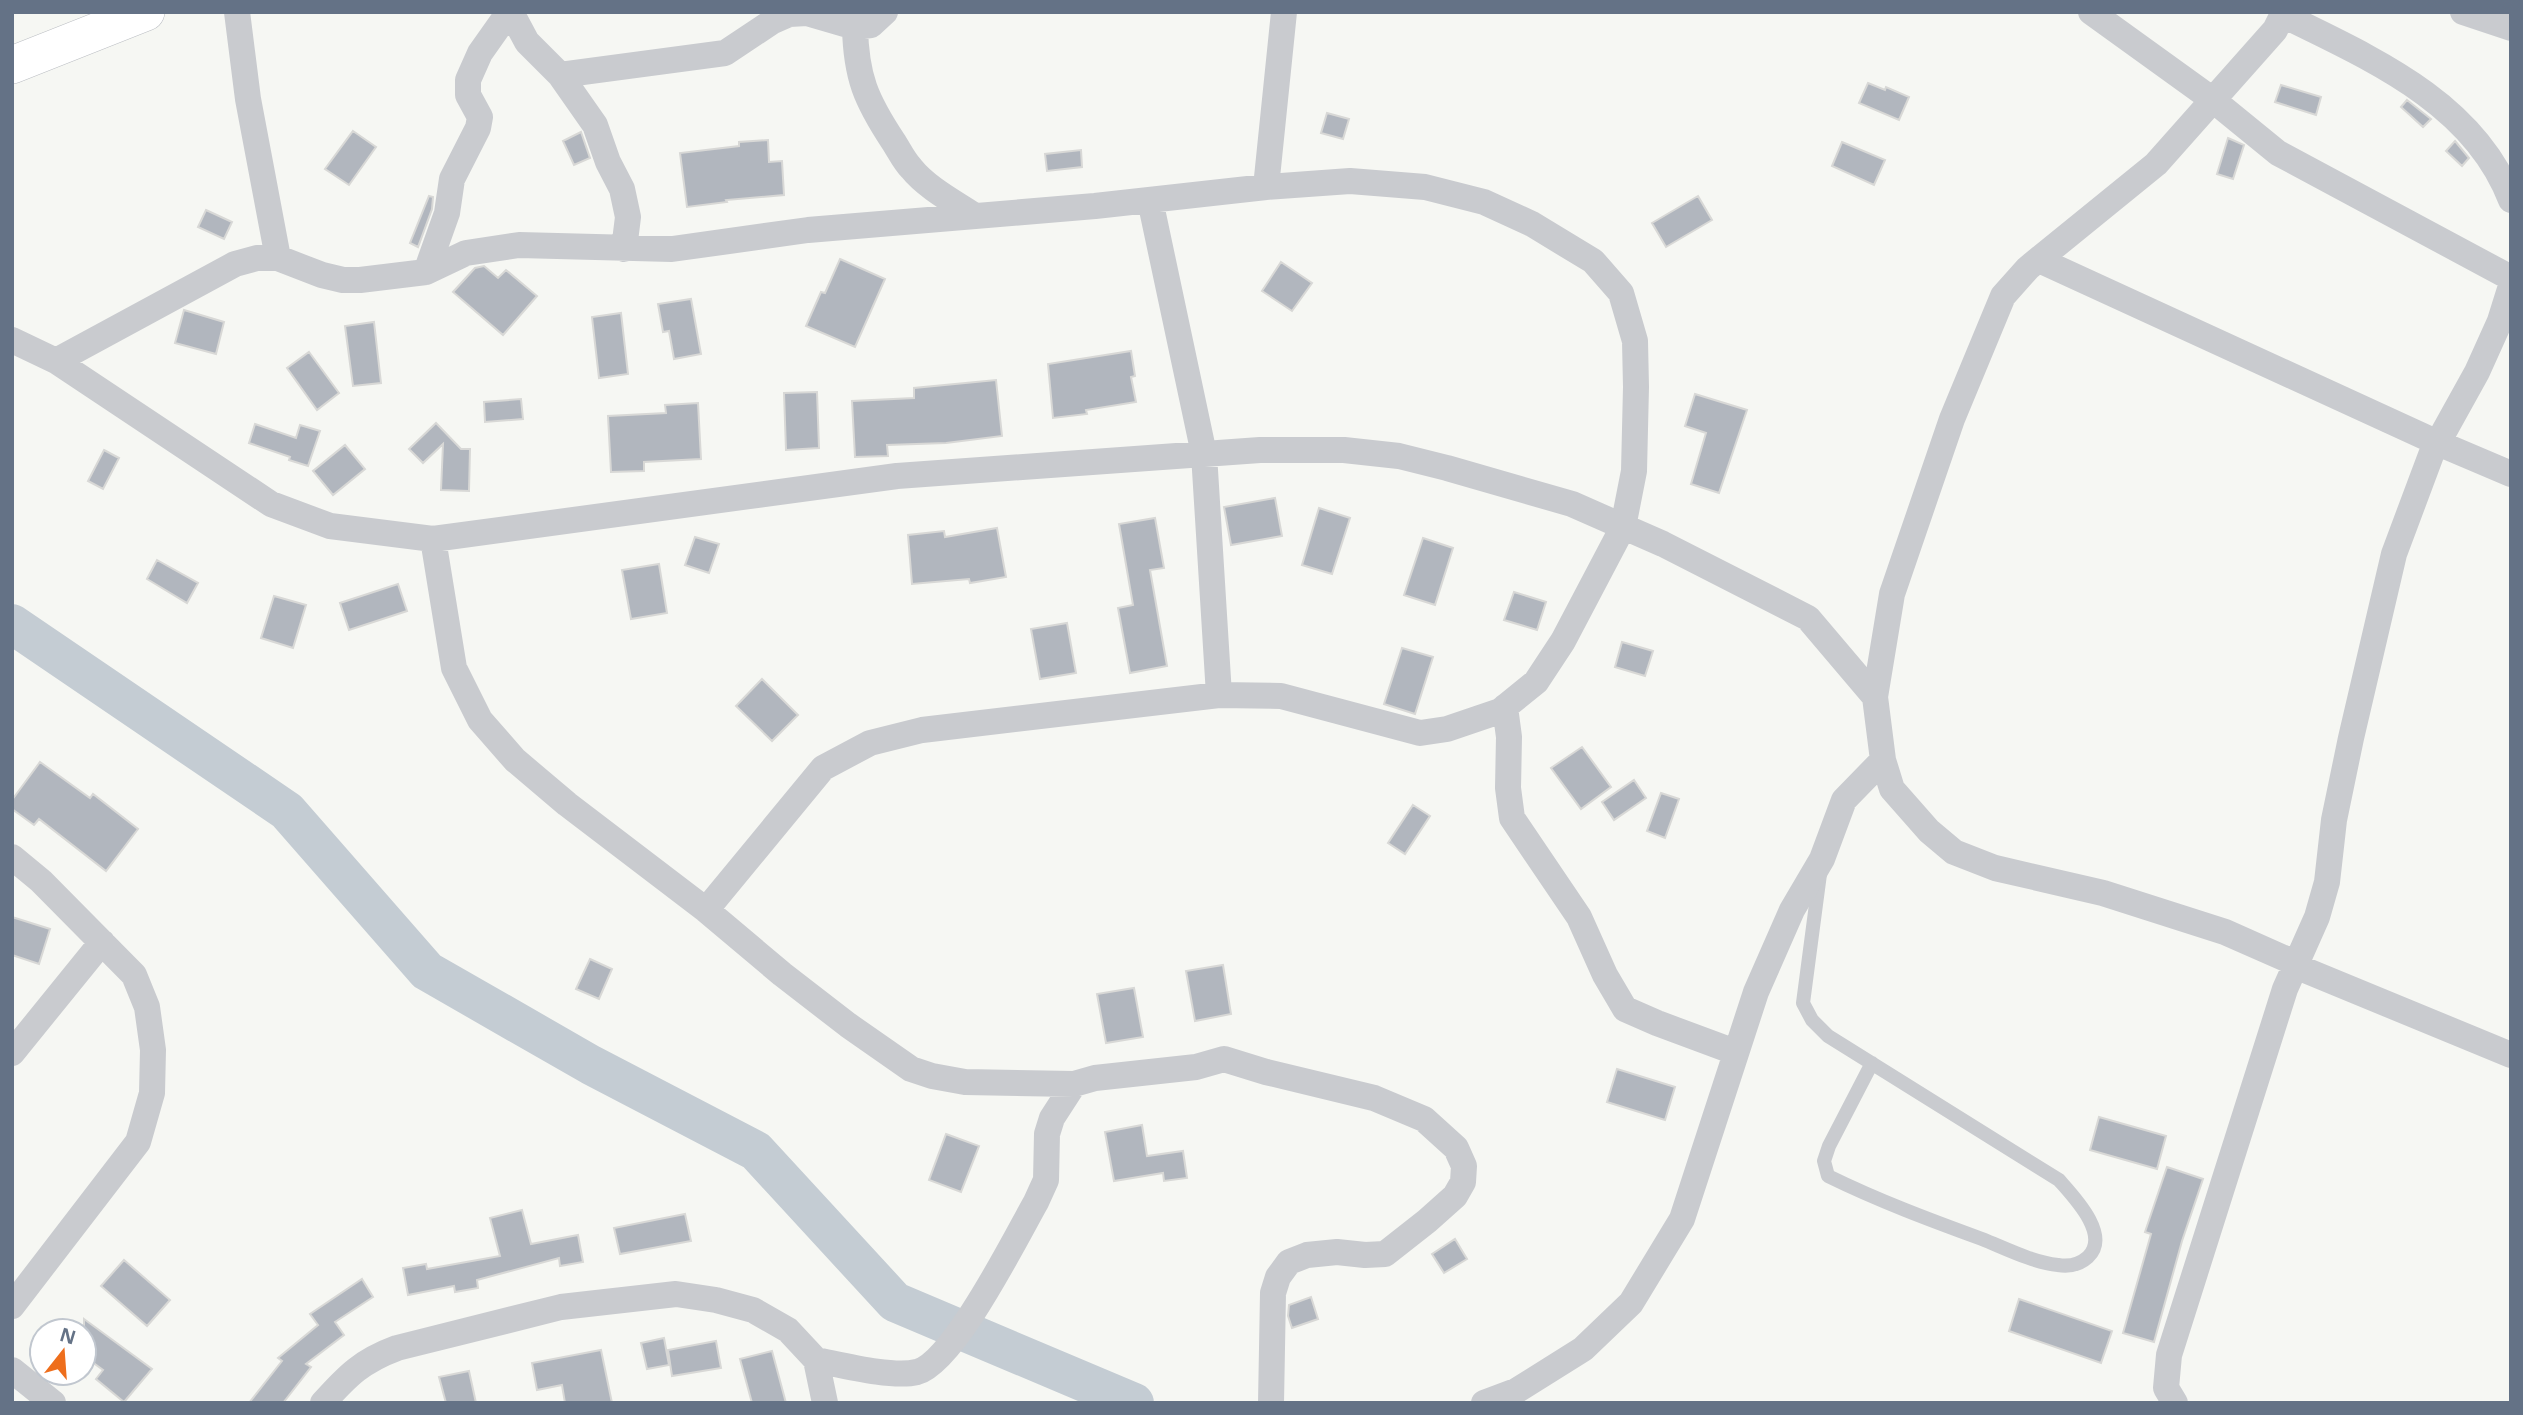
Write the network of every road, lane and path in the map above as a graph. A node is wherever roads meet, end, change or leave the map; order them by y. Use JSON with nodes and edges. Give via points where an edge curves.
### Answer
{"nodes":[{"id":1,"x":146,"y":12,"type":"edge"},
{"id":2,"x":237,"y":12,"type":"edge"},
{"id":3,"x":510,"y":12,"type":"edge"},
{"id":4,"x":885,"y":12,"type":"edge"},
{"id":5,"x":1284,"y":12,"type":"edge"},
{"id":6,"x":2091,"y":12,"type":"edge"},
{"id":7,"x":2463,"y":12,"type":"edge"},
{"id":8,"x":2283,"y":13,"type":"edge"},
{"id":9,"x":855,"y":27,"type":"junction"},
{"id":10,"x":2511,"y":28,"type":"edge"},
{"id":11,"x":12,"y":65,"type":"edge"},
{"id":12,"x":560,"y":75,"type":"junction"},
{"id":13,"x":2213,"y":100,"type":"junction"},
{"id":14,"x":1266,"y":187,"type":"junction"},
{"id":15,"x":1150,"y":200,"type":"junction"},
{"id":16,"x":2511,"y":200,"type":"edge"},
{"id":17,"x":975,"y":216,"type":"junction"},
{"id":18,"x":625,"y":248,"type":"junction"},
{"id":19,"x":278,"y":258,"type":"junction"},
{"id":20,"x":2039,"y":260,"type":"junction"},
{"id":21,"x":426,"y":272,"type":"junction"},
{"id":22,"x":2511,"y":278,"type":"edge"},
{"id":23,"x":2511,"y":286,"type":"edge"},
{"id":24,"x":12,"y":340,"type":"edge"},
{"id":25,"x":56,"y":361,"type":"junction"},
{"id":26,"x":2438,"y":443,"type":"junction"},
{"id":27,"x":1205,"y":454,"type":"junction"},
{"id":28,"x":2511,"y":474,"type":"edge"},
{"id":29,"x":1623,"y":527,"type":"junction"},
{"id":30,"x":433,"y":539,"type":"junction"},
{"id":31,"x":1219,"y":695,"type":"junction"},
{"id":32,"x":1874,"y":697,"type":"junction"},
{"id":33,"x":1505,"y":707,"type":"junction"},
{"id":34,"x":1883,"y":760,"type":"junction"},
{"id":35,"x":12,"y":858,"type":"edge"},
{"id":36,"x":1822,"y":859,"type":"junction"},
{"id":37,"x":706,"y":910,"type":"junction"},
{"id":38,"x":102,"y":942,"type":"junction"},
{"id":39,"x":2295,"y":963,"type":"junction"},
{"id":40,"x":1735,"y":1052,"type":"junction"},
{"id":41,"x":12,"y":1053,"type":"edge"},
{"id":42,"x":2511,"y":1055,"type":"edge"},
{"id":43,"x":1872,"y":1063,"type":"junction"},
{"id":44,"x":1074,"y":1084,"type":"junction"},
{"id":45,"x":12,"y":1307,"type":"edge"},
{"id":46,"x":816,"y":1360,"type":"junction"},
{"id":47,"x":12,"y":1370,"type":"edge"},
{"id":48,"x":53,"y":1403,"type":"edge"},
{"id":49,"x":323,"y":1403,"type":"edge"},
{"id":50,"x":825,"y":1403,"type":"edge"},
{"id":51,"x":1271,"y":1403,"type":"edge"},
{"id":52,"x":1484,"y":1403,"type":"edge"},
{"id":53,"x":2175,"y":1403,"type":"edge"}],
"edges":[{"from":1,"to":11,"type":"street"},
{"from":2,"to":19,"type":"street"},
{"from":3,"to":12,"type":"street","via":[[527,42]]},
{"from":3,"to":21,"type":"street","via":[[480,53],[468,80],[468,95],[480,117],[478,128],[452,179],[447,213]]},
{"from":4,"to":9,"type":"street","via":[[871,25]]},
{"from":5,"to":14,"type":"street"},
{"from":6,"to":13,"type":"street"},
{"from":7,"to":10,"type":"street"},
{"from":8,"to":13,"type":"street","via":[[2275,30]]},
{"from":8,"to":16,"type":"street","via":[[2427,93],[2494,163]]},
{"from":9,"to":12,"type":"street","via":[[807,13],[789,15],[725,53]]},
{"from":9,"to":17,"type":"street","via":[[863,90],[881,124],[911,169]]},
{"from":12,"to":18,"type":"street","via":[[595,125],[622,189],[628,217]]},
{"from":13,"to":20,"type":"street","via":[[2156,164]]},
{"from":13,"to":22,"type":"street","via":[[2278,153]]},
{"from":14,"to":15,"type":"street"},
{"from":14,"to":29,"type":"street","via":[[1350,181],[1424,187],[1484,202],[1532,224],[1593,261],[1621,293],[1635,341],[1634,471]]},
{"from":15,"to":17,"type":"street"},
{"from":15,"to":27,"type":"street"},
{"from":17,"to":18,"type":"street","via":[[807,230],[672,249]]},
{"from":18,"to":21,"type":"street","via":[[519,244],[466,253]]},
{"from":19,"to":21,"type":"street","via":[[343,280]]},
{"from":19,"to":25,"type":"street","via":[[235,264]]},
{"from":20,"to":26,"type":"street"},
{"from":20,"to":32,"type":"street","via":[[2003,296],[1952,419],[1892,594]]},
{"from":23,"to":26,"type":"street","via":[[2486,352]]},
{"from":24,"to":25,"type":"street"},
{"from":25,"to":30,"type":"street","via":[[271,504],[330,526]]},
{"from":26,"to":28,"type":"street"},
{"from":26,"to":39,"type":"street","via":[[2394,554],[2334,820],[2327,882],[2317,917]]},
{"from":27,"to":29,"type":"street","via":[[1344,450],[1399,456],[1572,504]]},
{"from":27,"to":30,"type":"street","via":[[897,476]]},
{"from":27,"to":31,"type":"street"},
{"from":29,"to":32,"type":"street","via":[[1808,618]]},
{"from":29,"to":33,"type":"street","via":[[1563,641],[1536,682]]},
{"from":30,"to":37,"type":"street","via":[[454,668],[480,720],[516,760],[567,804]]},
{"from":31,"to":33,"type":"street","via":[[1281,696],[1420,733],[1447,729]]},
{"from":31,"to":37,"type":"street","via":[[922,730],[870,743],[822,768]]},
{"from":32,"to":34,"type":"street"},
{"from":33,"to":40,"type":"street","via":[[1512,818],[1579,916],[1625,1009]]},
{"from":34,"to":36,"type":"street","via":[[1844,800]]},
{"from":34,"to":39,"type":"street","via":[[1892,789],[1928,831],[1954,852],[1995,868],[2103,893],[2225,932]]},
{"from":35,"to":38,"type":"street"},
{"from":36,"to":40,"type":"street","via":[[1792,910]]},
{"from":36,"to":43,"type":"lane","via":[[1803,1003],[1828,1035]]},
{"from":37,"to":44,"type":"street","via":[[782,974],[911,1069],[965,1082]]},
{"from":38,"to":41,"type":"street"},
{"from":38,"to":45,"type":"street","via":[[134,975],[147,1007],[152,1093],[138,1142]]},
{"from":39,"to":42,"type":"street"},
{"from":39,"to":53,"type":"street","via":[[2169,1355],[2166,1388]]},
{"from":40,"to":52,"type":"street","via":[[1682,1219],[1631,1303],[1583,1349],[1516,1391]]},
{"from":43,"to":43,"type":"lane","via":[[2059,1180],[2083,1207],[2095,1236],[2094,1249],[2087,1258],[2075,1266],[2045,1263],[1878,1201],[1829,1176],[1824,1161],[1829,1146]]},
{"from":44,"to":46,"type":"street","via":[[1052,1118],[1046,1180],[1036,1202],[962,1329],[937,1357],[919,1372],[899,1374]]},
{"from":44,"to":51,"type":"street","via":[[1196,1068],[1224,1059],[1374,1098],[1424,1119],[1456,1148],[1464,1166],[1463,1182],[1455,1196],[1385,1254],[1307,1255],[1289,1262],[1283,1270],[1273,1293]]},
{"from":46,"to":49,"type":"street","via":[[788,1329],[753,1310],[676,1294],[561,1307],[397,1348],[371,1358]]},
{"from":46,"to":50,"type":"street"},
{"from":47,"to":48,"type":"street"}]}
